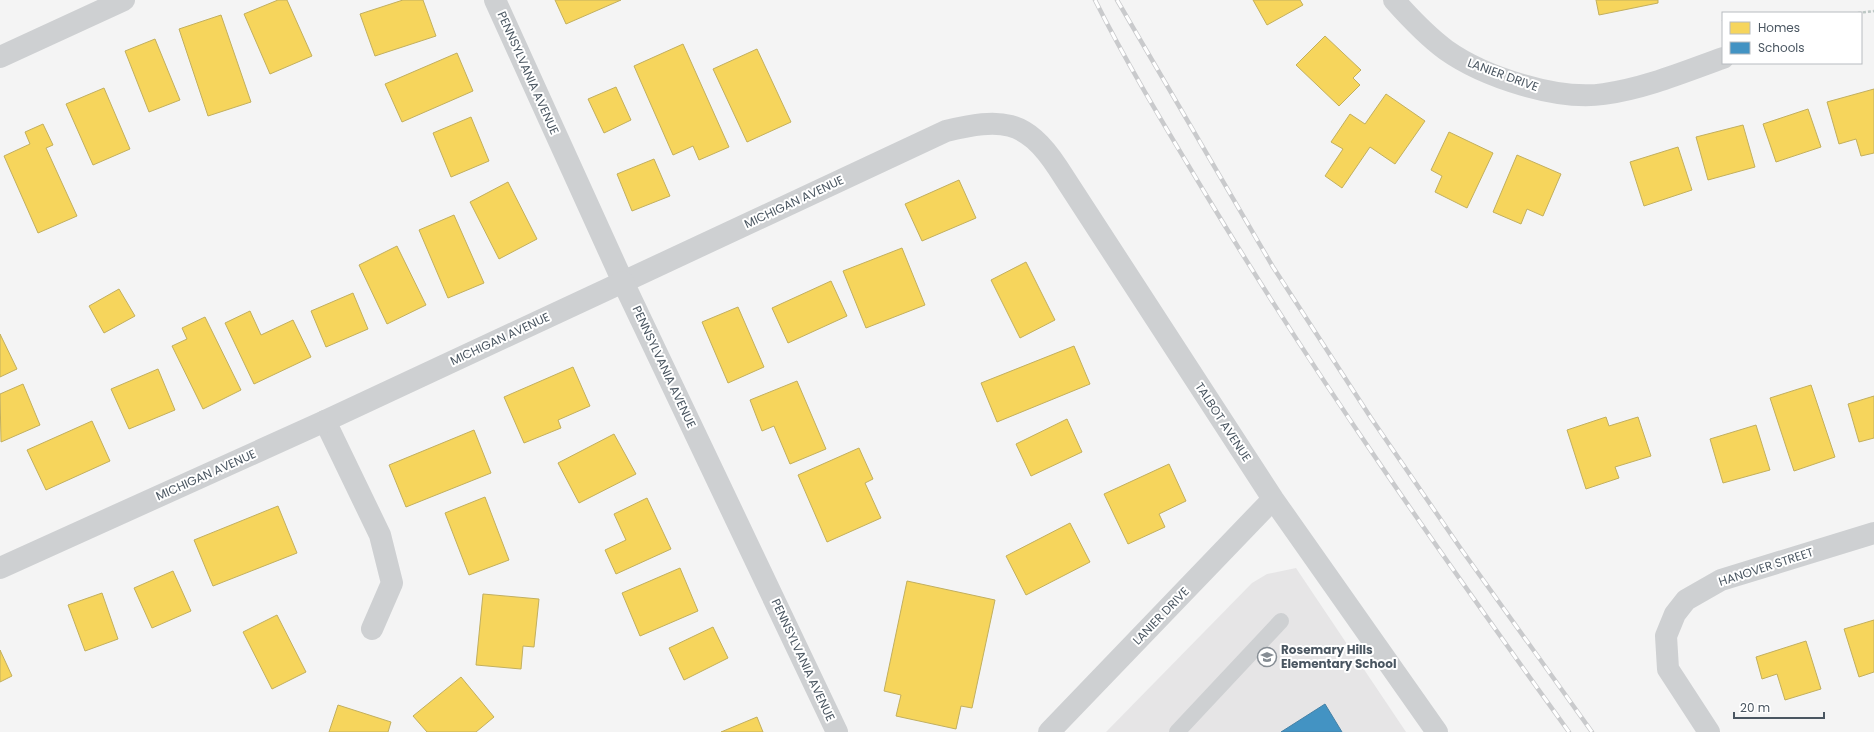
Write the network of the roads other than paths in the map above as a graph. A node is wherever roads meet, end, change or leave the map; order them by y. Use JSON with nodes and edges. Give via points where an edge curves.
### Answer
{"nodes":[{"id":1,"x":124,"y":0,"type":"edge"},
{"id":2,"x":495,"y":0,"type":"edge"},
{"id":3,"x":1395,"y":0,"type":"edge"},
{"id":4,"x":0,"y":57,"type":"edge"},
{"id":5,"x":1722,"y":58,"type":"edge"},
{"id":6,"x":1003,"y":123,"type":"joint"},
{"id":7,"x":623,"y":282,"type":"junction"},
{"id":8,"x":325,"y":421,"type":"junction"},
{"id":9,"x":1273,"y":499,"type":"junction"},
{"id":10,"x":1874,"y":533,"type":"edge"},
{"id":11,"x":0,"y":568,"type":"edge"},
{"id":12,"x":1281,"y":621,"type":"dead end"},
{"id":13,"x":372,"y":629,"type":"dead end"},
{"id":14,"x":837,"y":732,"type":"edge"},
{"id":15,"x":1049,"y":732,"type":"edge"},
{"id":16,"x":1177,"y":732,"type":"edge"},
{"id":17,"x":1437,"y":732,"type":"edge"},
{"id":18,"x":1709,"y":732,"type":"edge"}],
"edges":[{"from":1,"to":4,"type":"street"},
{"from":2,"to":7,"type":"street","name":"PENNSYLVANIA AVENUE"},
{"from":3,"to":5,"type":"street","name":"LANIER DRIVE","via":[[1429,36],[1466,63],[1537,89],[1574,94],[1603,94],[1651,84]]},
{"from":6,"to":7,"type":"street","name":"MICHIGAN AVENUE","via":[[978,124],[946,131]]},
{"from":6,"to":9,"type":"street","name":"TALBOT AVENUE","via":[[1038,142],[1048,153]]},
{"from":7,"to":8,"type":"street","name":"MICHIGAN AVENUE"},
{"from":7,"to":14,"type":"street","name":"PENNSYLVANIA AVENUE"},
{"from":8,"to":11,"type":"street","name":"MICHIGAN AVENUE"},
{"from":8,"to":13,"type":"street","via":[[380,535],[392,584]]},
{"from":9,"to":15,"type":"street","name":"LANIER DRIVE"},
{"from":9,"to":17,"type":"street","name":"TALBOT AVENUE"},
{"from":10,"to":18,"type":"street","name":"HANOVER STREET","via":[[1721,580],[1686,600],[1675,614],[1666,636],[1668,669]]},
{"from":12,"to":16,"type":"lane"}]}
